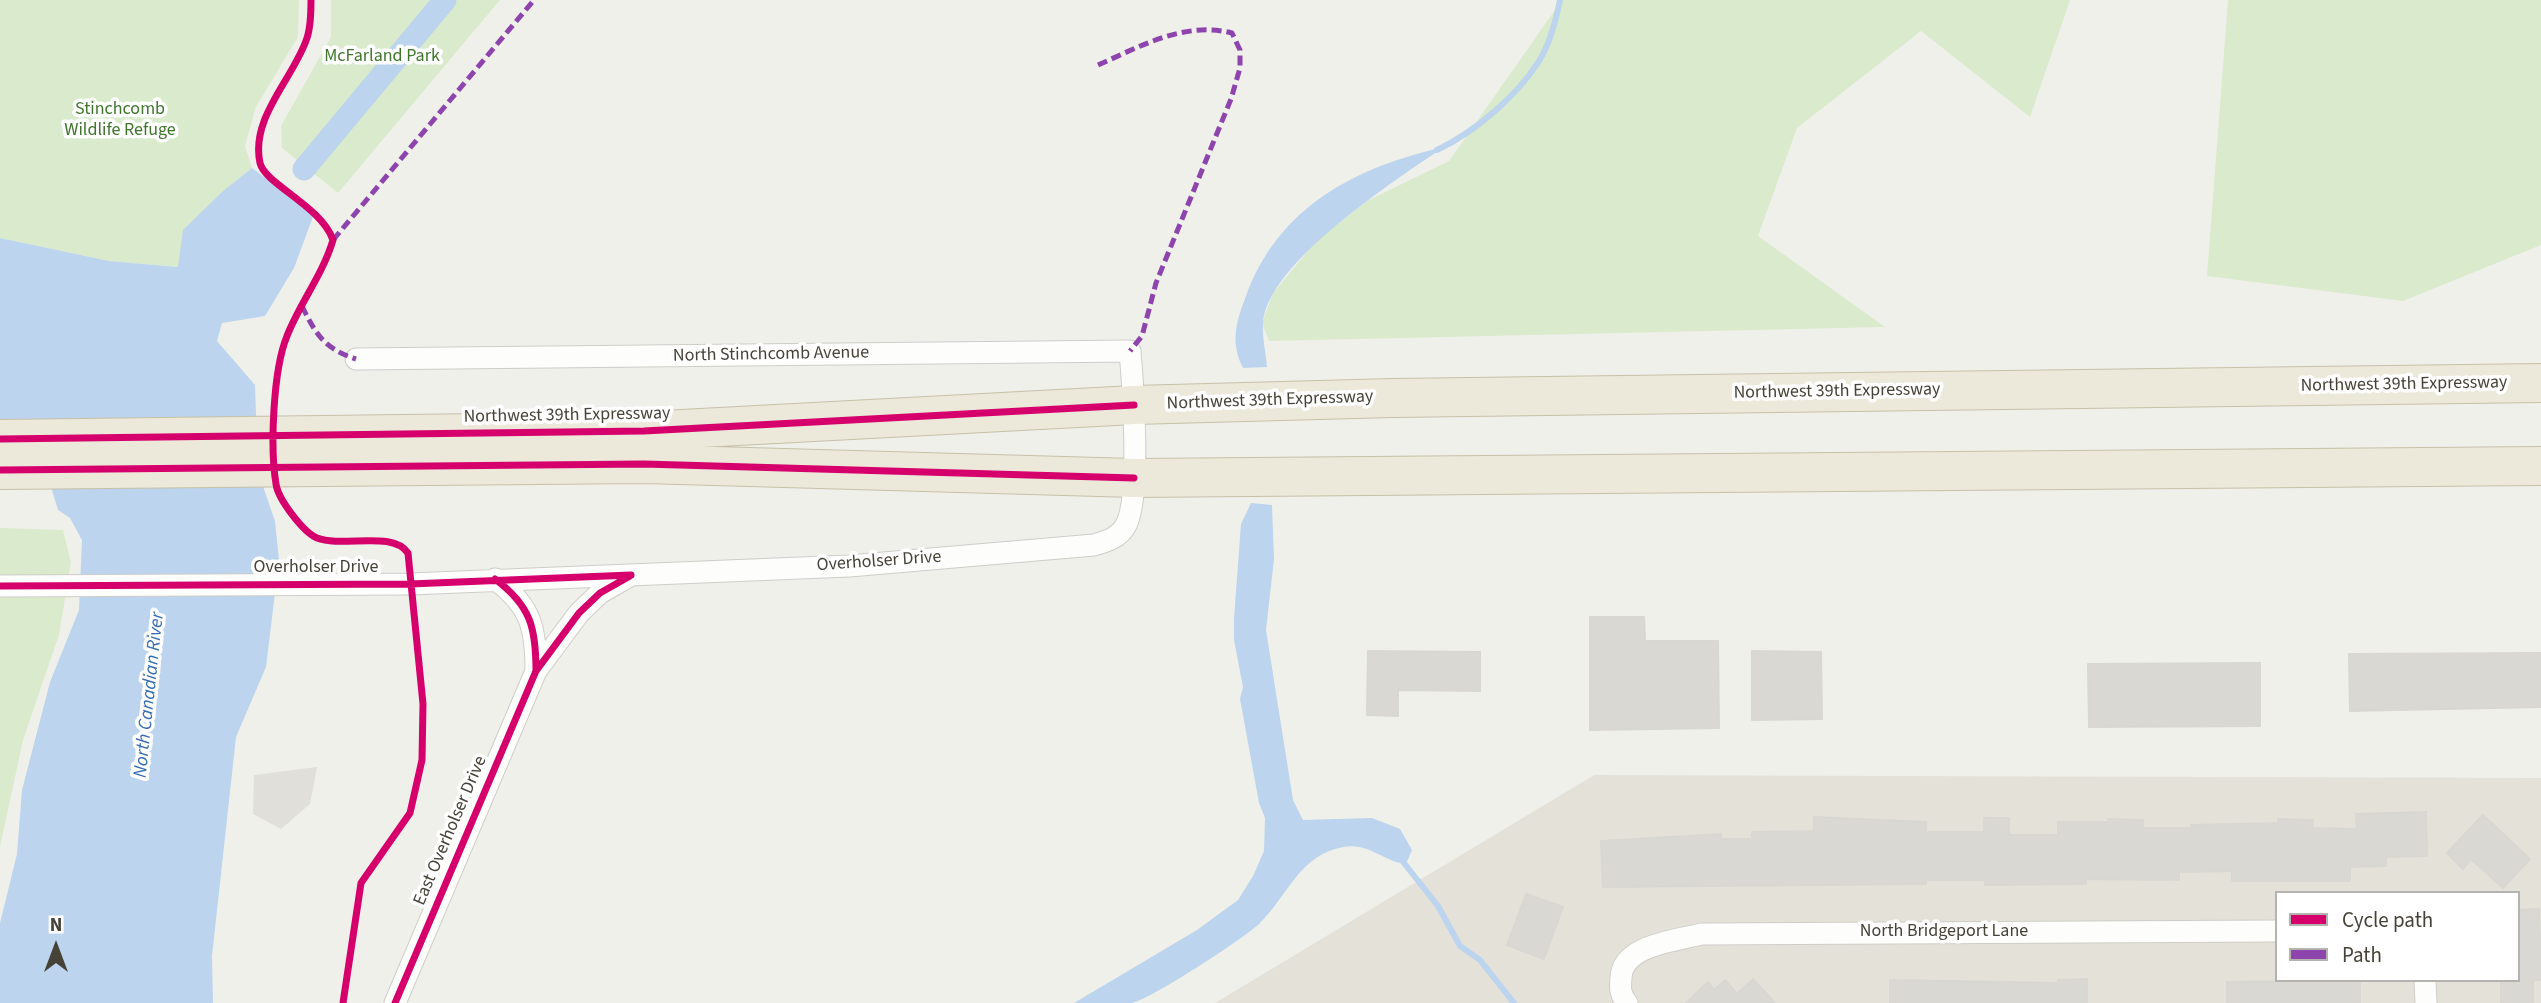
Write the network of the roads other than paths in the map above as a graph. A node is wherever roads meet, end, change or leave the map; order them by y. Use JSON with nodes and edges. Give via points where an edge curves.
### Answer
{"nodes":[{"id":1,"x":356,"y":359,"type":"dead end"},
{"id":2,"x":2541,"y":383,"type":"edge"},
{"id":3,"x":1134,"y":405,"type":"junction"},
{"id":4,"x":0,"y":439,"type":"edge"},
{"id":5,"x":322,"y":451,"type":"junction"},
{"id":6,"x":2541,"y":466,"type":"edge"},
{"id":7,"x":0,"y":470,"type":"edge"},
{"id":8,"x":1134,"y":478,"type":"junction"},
{"id":9,"x":631,"y":575,"type":"junction"},
{"id":10,"x":495,"y":579,"type":"junction"},
{"id":11,"x":0,"y":586,"type":"edge"},
{"id":12,"x":536,"y":671,"type":"junction"},
{"id":13,"x":2275,"y":930,"type":"edge"},
{"id":14,"x":2426,"y":982,"type":"edge"},
{"id":15,"x":395,"y":1003,"type":"edge"},
{"id":16,"x":1627,"y":1003,"type":"edge"},
{"id":17,"x":2426,"y":1003,"type":"edge"}],
"edges":[{"from":1,"to":3,"type":"street","name":"North Stinchcomb Avenue","via":[[1130,351]]},
{"from":2,"to":3,"type":"highway","name":"Northwest 39th Expressway","via":[[1483,396]]},
{"from":3,"to":5,"type":"highway","name":"Northwest 39th Expressway"},
{"from":3,"to":8,"type":"street","name":"Overholser Drive"},
{"from":4,"to":5,"type":"highway","name":"Northwest 39th Expressway"},
{"from":5,"to":7,"type":"highway","name":"Northwest 39th Expressway"},
{"from":5,"to":8,"type":"highway","name":"Northwest 39th Expressway"},
{"from":6,"to":8,"type":"highway","name":"Northwest 39th Expressway"},
{"from":8,"to":9,"type":"street","name":"Overholser Drive","via":[[1127,524],[1114,538],[1094,545],[849,566]]},
{"from":9,"to":10,"type":"street","name":"Overholser Drive"},
{"from":9,"to":12,"type":"street","name":"East Overholser Drive","via":[[600,593],[579,613]]},
{"from":10,"to":11,"type":"street","name":"Overholser Drive","via":[[410,584]]},
{"from":10,"to":12,"type":"street","name":"East Overholser Drive","via":[[515,594],[530,620],[536,639]]},
{"from":12,"to":15,"type":"street","name":"East Overholser Drive"},
{"from":13,"to":16,"type":"street","name":"North Bridgeport Lane","via":[[1701,934],[1633,953],[1621,969],[1620,994]]},
{"from":14,"to":17,"type":"street"}]}
